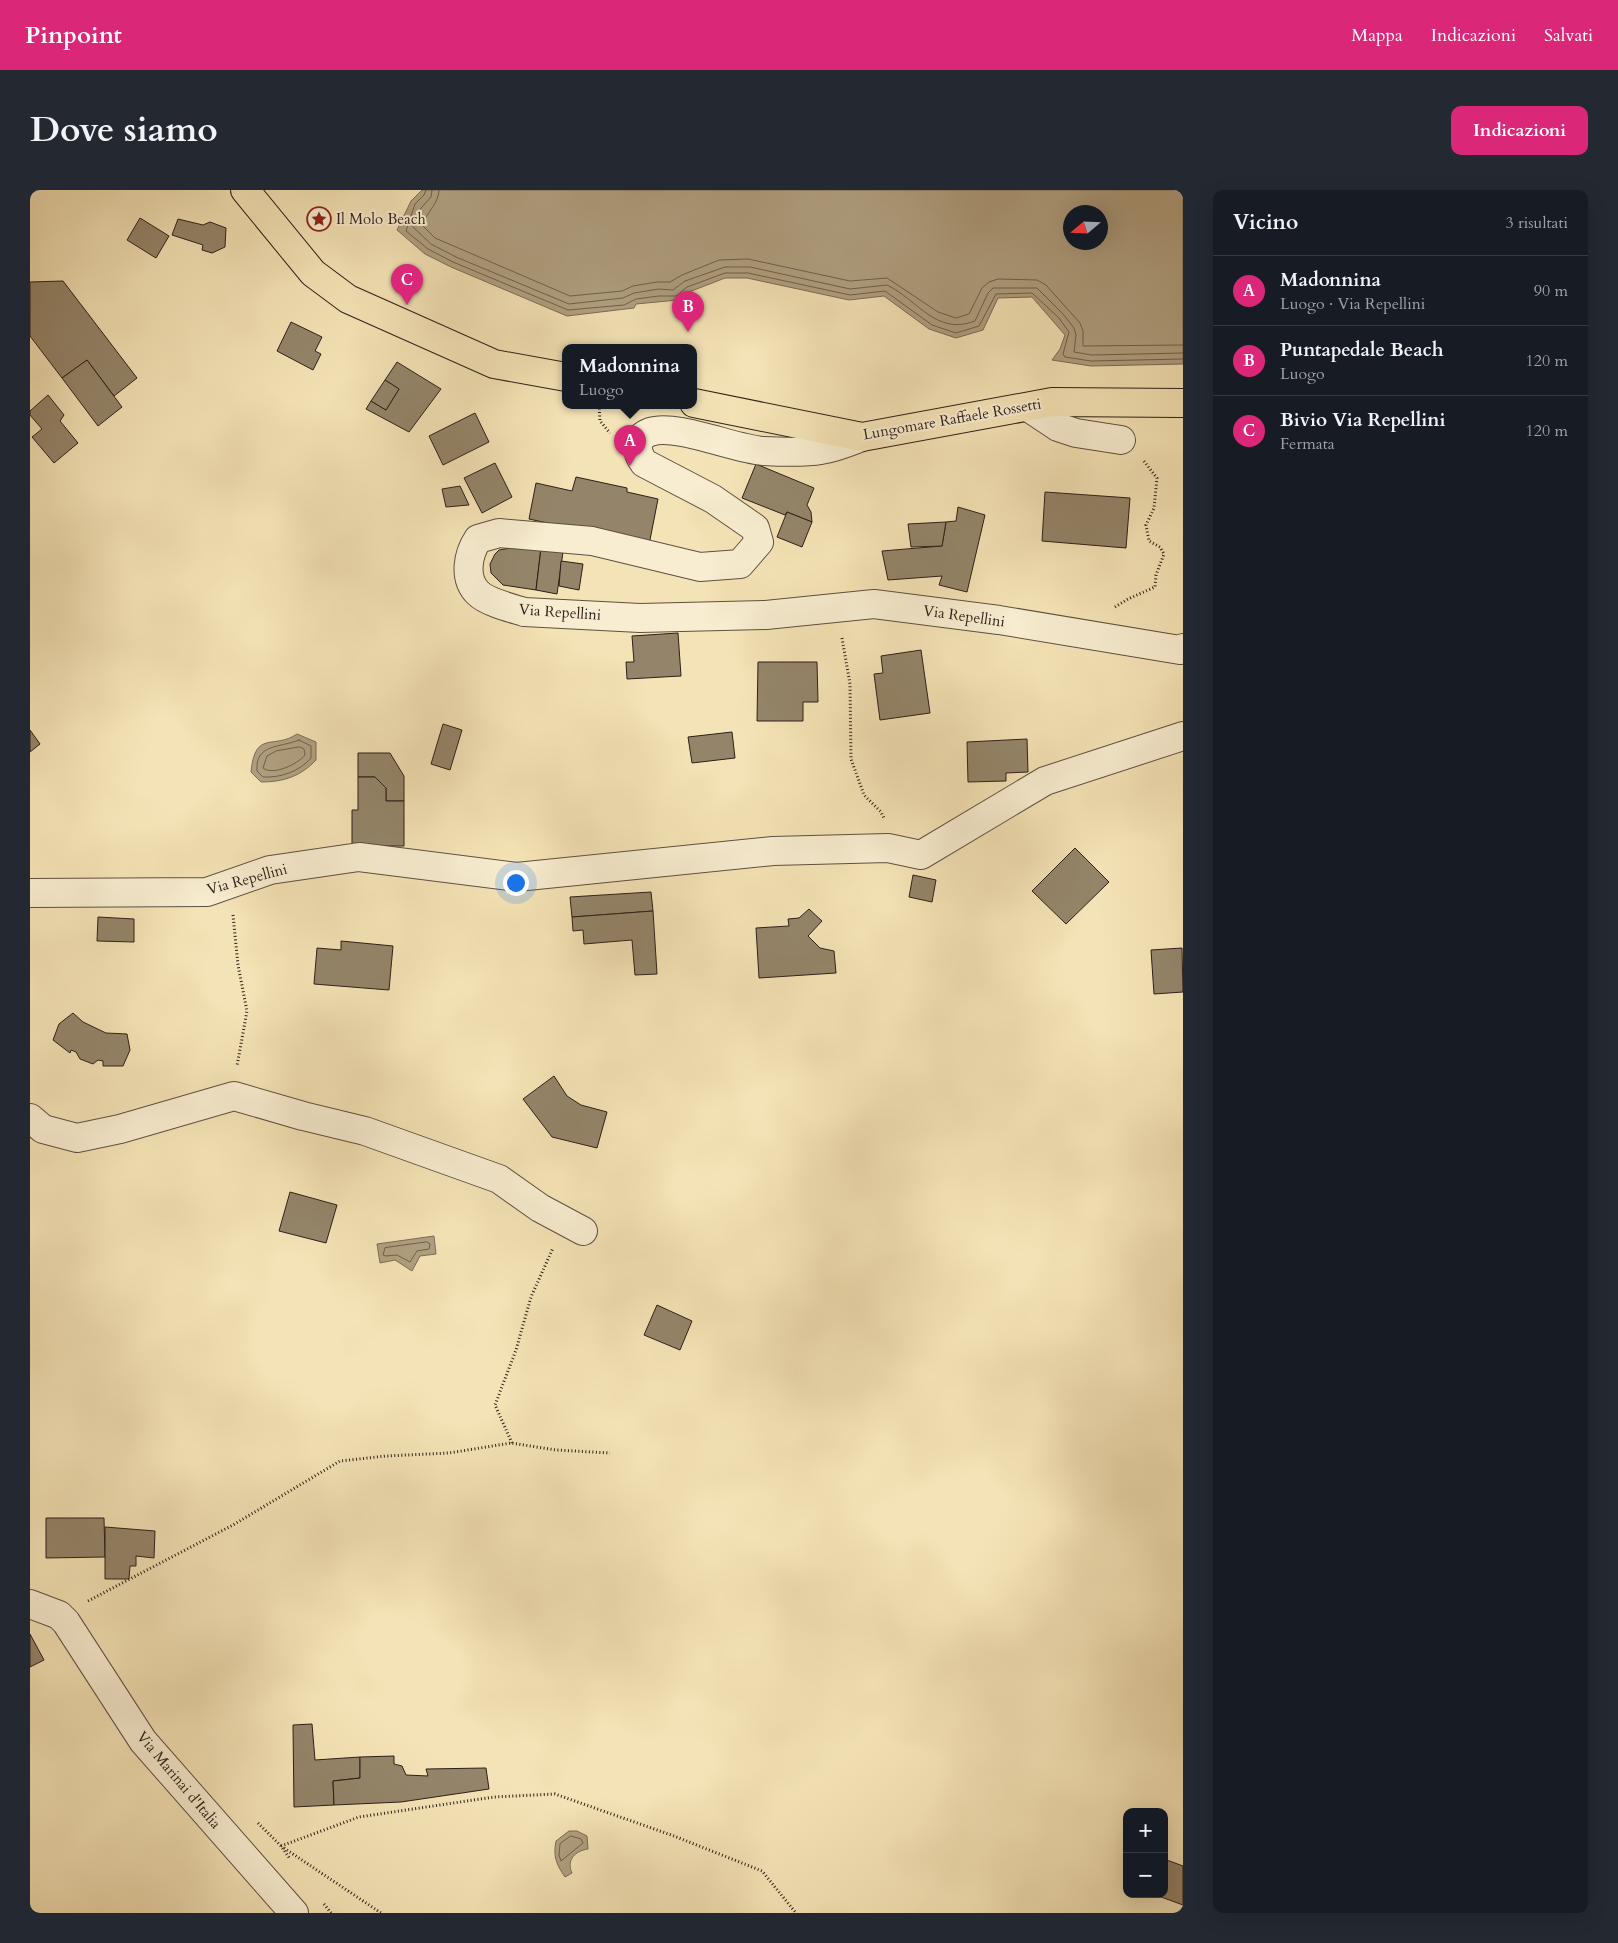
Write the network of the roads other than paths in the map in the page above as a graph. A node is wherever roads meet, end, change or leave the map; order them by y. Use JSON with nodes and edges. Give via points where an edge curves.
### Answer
{"nodes":[{"id":1,"x":245,"y":190,"type":"edge"},
{"id":2,"x":562,"y":376,"type":"edge"},
{"id":3,"x":1183,"y":403,"type":"edge"},
{"id":4,"x":697,"y":404,"type":"edge"},
{"id":5,"x":1028,"y":407,"type":"junction"},
{"id":6,"x":862,"y":437,"type":"junction"},
{"id":7,"x":1121,"y":440,"type":"road end"},
{"id":8,"x":1183,"y":648,"type":"edge"},
{"id":9,"x":1183,"y":736,"type":"edge"},
{"id":10,"x":30,"y":893,"type":"edge"},
{"id":11,"x":30,"y":1118,"type":"edge"},
{"id":12,"x":574,"y":1226,"type":"road end"},
{"id":13,"x":30,"y":1604,"type":"edge"},
{"id":14,"x":294,"y":1913,"type":"edge"}],
"edges":[{"from":1,"to":2,"type":"main road","via":[[314,273],[348,299],[494,364]]},
{"from":3,"to":5,"type":"main road","name":"Lungomare Raffaele Rossetti","via":[[1052,402]]},
{"from":4,"to":6,"type":"main road","name":"Lungomare Raffaele Rossetti"},
{"from":5,"to":6,"type":"main road","name":"Lungomare Raffaele Rossetti"},
{"from":5,"to":7,"type":"street","via":[[1058,427]]},
{"from":6,"to":8,"type":"street","name":"Via Repellini","via":[[822,450],[762,451],[672,431],[651,432],[643,437],[637,445],[638,455],[644,463],[713,499],[755,528],[758,542],[740,564],[700,567],[592,541],[499,533],[478,539],[472,547],[467,572],[477,592],[505,607],[524,612],[660,617],[766,615],[874,604]]},
{"from":9,"to":10,"type":"street","name":"Via Repellini","via":[[1045,780],[921,855],[888,848],[773,851],[518,877],[359,857],[270,870],[207,892]]},
{"from":11,"to":12,"type":"street","via":[[43,1129],[76,1138],[120,1130],[234,1096],[365,1131],[499,1179],[540,1208]]},
{"from":13,"to":14,"type":"street","name":"Via Marinai d'Italia","via":[[58,1615],[66,1622],[143,1741]]}]}
